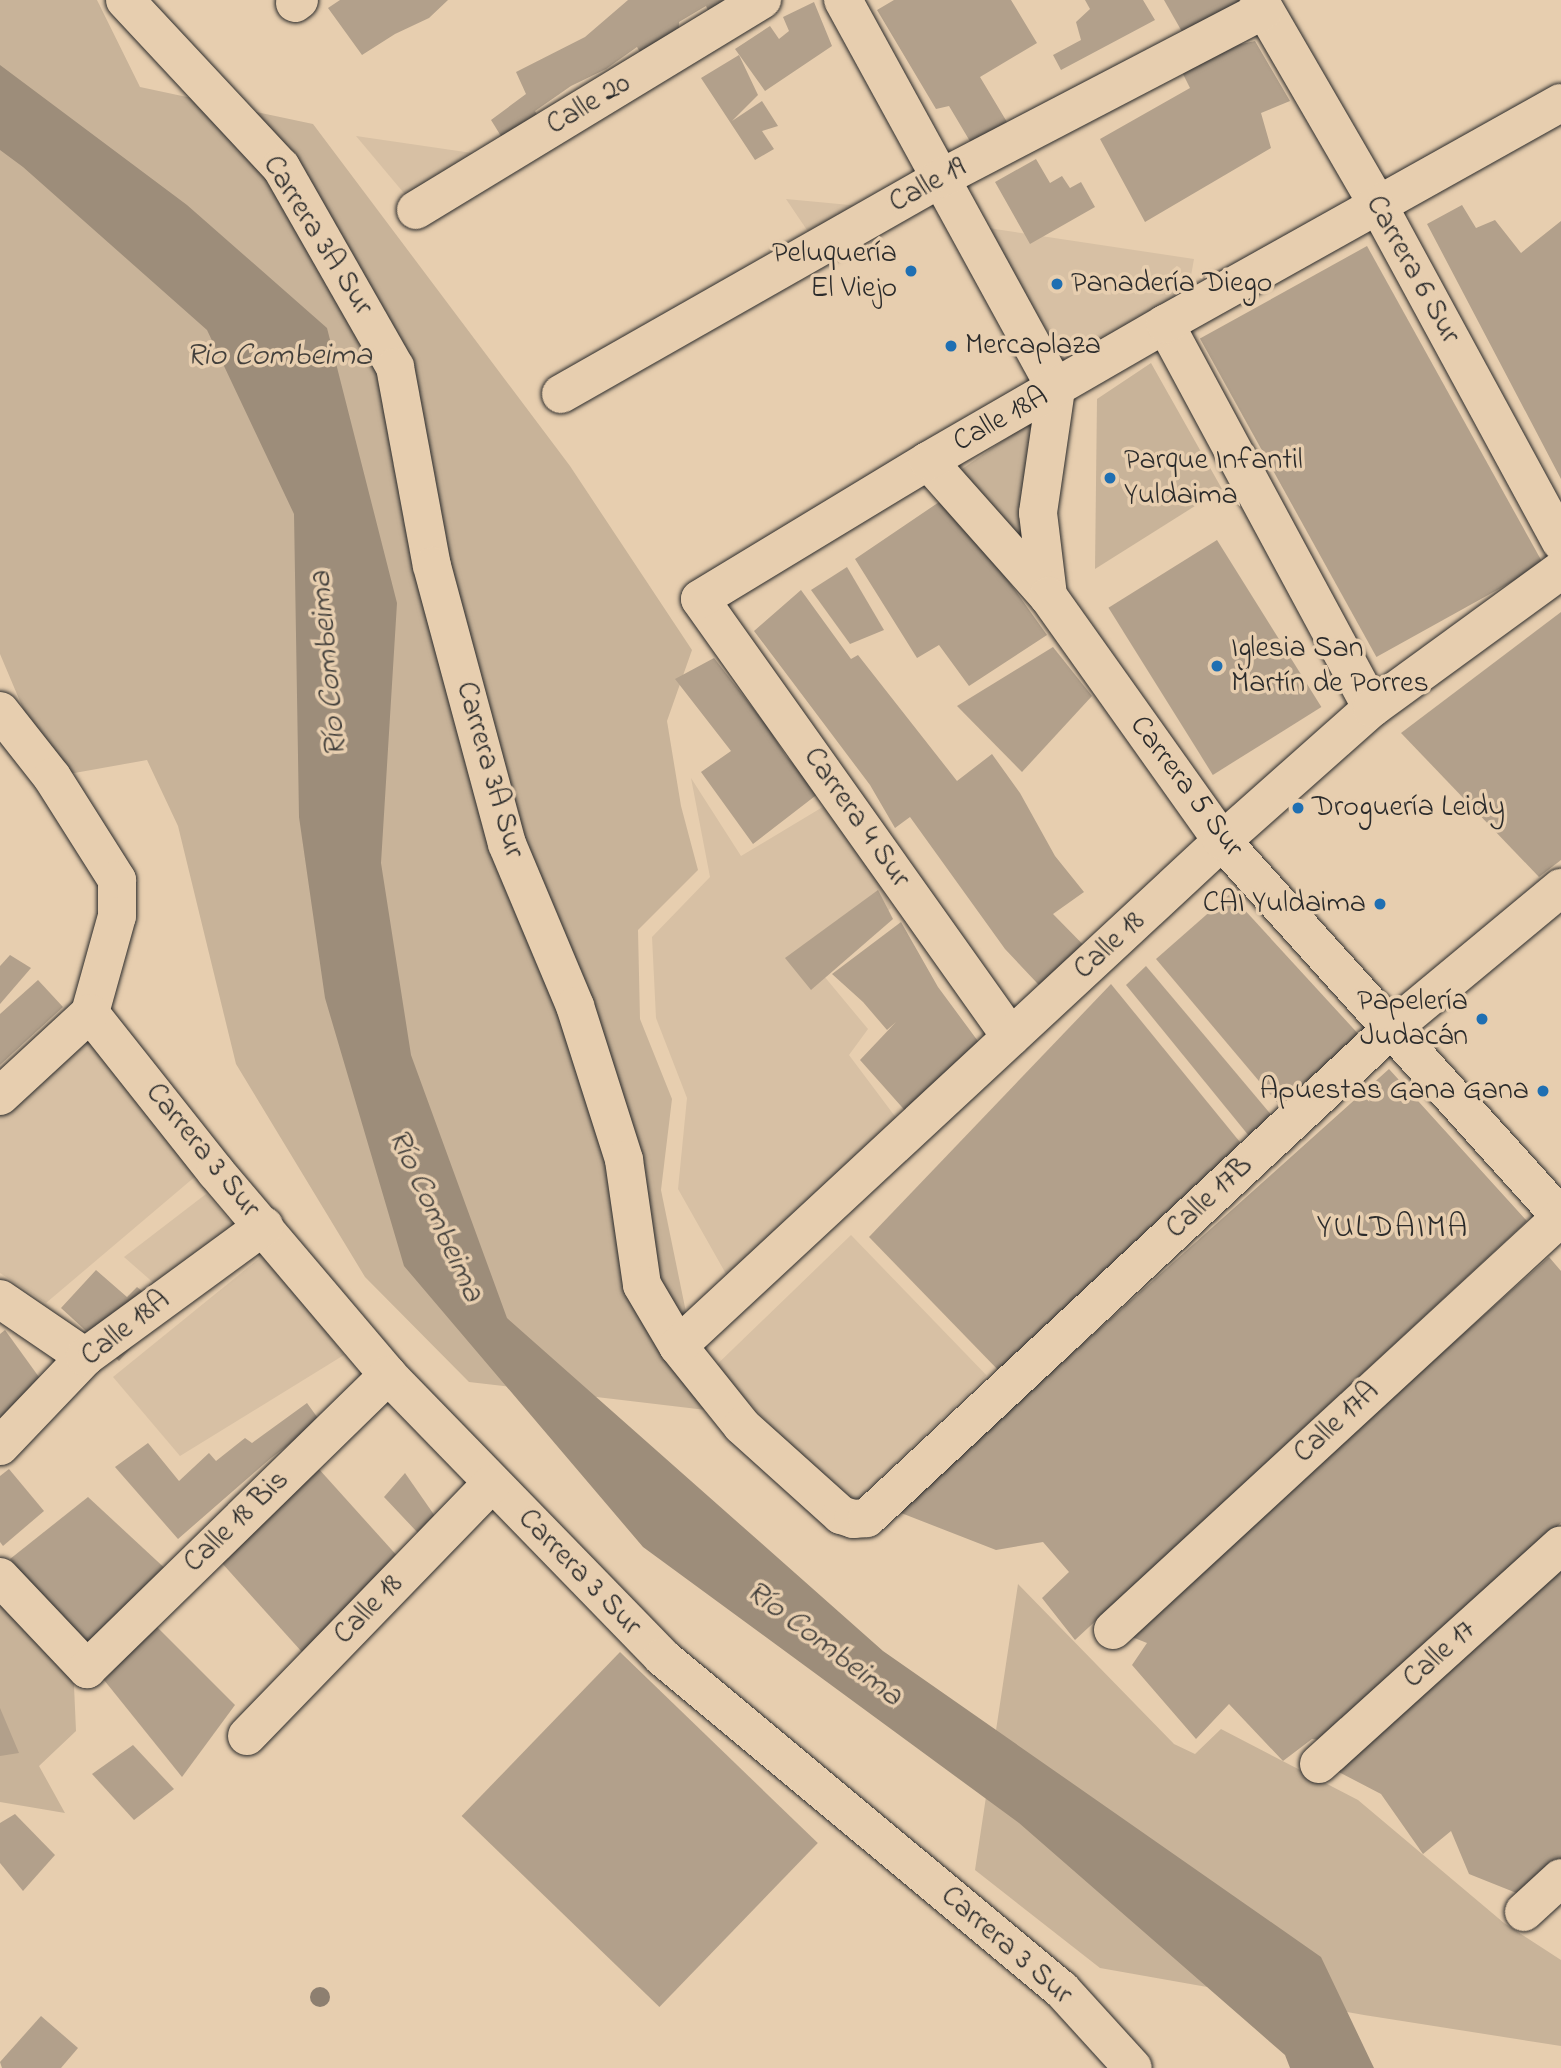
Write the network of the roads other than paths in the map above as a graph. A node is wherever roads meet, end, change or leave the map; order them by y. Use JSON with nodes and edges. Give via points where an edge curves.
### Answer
{"nodes":[{"id":1,"x":125,"y":0,"type":"edge"},
{"id":2,"x":762,"y":0,"type":"edge"},
{"id":3,"x":842,"y":0,"type":"edge"},
{"id":4,"x":1261,"y":5,"type":"edge"},
{"id":5,"x":1561,"y":103,"type":"edge"},
{"id":6,"x":941,"y":178,"type":"junction"},
{"id":7,"x":1379,"y":207,"type":"junction"},
{"id":8,"x":416,"y":210,"type":"dead end"},
{"id":9,"x":1165,"y":324,"type":"junction"},
{"id":10,"x":1056,"y":389,"type":"junction"},
{"id":11,"x":561,"y":394,"type":"dead end"},
{"id":12,"x":928,"y":461,"type":"junction"},
{"id":13,"x":1561,"y":542,"type":"edge"},
{"id":14,"x":1561,"y":570,"type":"edge"},
{"id":15,"x":1048,"y":596,"type":"junction"},
{"id":16,"x":700,"y":599,"type":"joint"},
{"id":17,"x":1372,"y":708,"type":"junction"},
{"id":18,"x":0,"y":711,"type":"edge"},
{"id":19,"x":1222,"y":841,"type":"junction"},
{"id":20,"x":1561,"y":888,"type":"edge"},
{"id":21,"x":90,"y":1013,"type":"junction"},
{"id":22,"x":1391,"y":1029,"type":"junction"},
{"id":23,"x":1011,"y":1037,"type":"junction"},
{"id":24,"x":0,"y":1096,"type":"edge"},
{"id":25,"x":1561,"y":1217,"type":"edge"},
{"id":26,"x":264,"y":1226,"type":"junction"},
{"id":27,"x":0,"y":1299,"type":"edge"},
{"id":28,"x":678,"y":1346,"type":"junction"},
{"id":29,"x":85,"y":1357,"type":"junction"},
{"id":30,"x":388,"y":1375,"type":"junction"},
{"id":31,"x":0,"y":1446,"type":"edge"},
{"id":32,"x":491,"y":1484,"type":"junction"},
{"id":33,"x":867,"y":1518,"type":"joint"},
{"id":34,"x":1561,"y":1545,"type":"edge"},
{"id":35,"x":0,"y":1577,"type":"edge"},
{"id":36,"x":1113,"y":1630,"type":"dead end"},
{"id":37,"x":247,"y":1736,"type":"dead end"},
{"id":38,"x":1319,"y":1764,"type":"dead end"},
{"id":39,"x":1561,"y":1878,"type":"edge"},
{"id":40,"x":1524,"y":1912,"type":"dead end"},
{"id":41,"x":1133,"y":2068,"type":"edge"}],
"edges":[{"from":1,"to":28,"type":"street","name":"Carrera 3A Sur","via":[[281,167],[395,367],[432,566],[507,844],[575,1006],[624,1160],[642,1285]]},
{"from":2,"to":8,"type":"street","name":"Calle 20"},
{"from":3,"to":6,"type":"street"},
{"from":4,"to":6,"type":"street","name":"Calle 19"},
{"from":4,"to":7,"type":"street","name":"Carrera 6 Sur"},
{"from":5,"to":7,"type":"street","name":"Calle 18A"},
{"from":6,"to":10,"type":"street"},
{"from":6,"to":11,"type":"street","name":"Calle 19"},
{"from":7,"to":9,"type":"street","name":"Calle 18A"},
{"from":7,"to":13,"type":"street","name":"Carrera 6 Sur"},
{"from":9,"to":10,"type":"street","name":"Calle 18A"},
{"from":9,"to":17,"type":"street"},
{"from":10,"to":12,"type":"street","name":"Calle 18A"},
{"from":10,"to":15,"type":"street","name":"Carrera 5 Sur","via":[[1038,513]]},
{"from":12,"to":15,"type":"street","name":"Carrera 5 Sur"},
{"from":12,"to":16,"type":"street","name":"Calle 18A"},
{"from":14,"to":17,"type":"street","name":"Calle 18"},
{"from":15,"to":19,"type":"street","name":"Carrera 5 Sur"},
{"from":16,"to":23,"type":"street","name":"Carrera 4 Sur"},
{"from":17,"to":19,"type":"street","name":"Calle 18"},
{"from":18,"to":21,"type":"street","via":[[52,777],[117,880],[117,916]]},
{"from":19,"to":22,"type":"street","name":"Carrera 5 Sur"},
{"from":19,"to":23,"type":"street","name":"Calle 18"},
{"from":20,"to":22,"type":"street","name":"Calle 17B"},
{"from":21,"to":24,"type":"street"},
{"from":21,"to":26,"type":"street","name":"Carrera 3 Sur"},
{"from":22,"to":25,"type":"street","name":"Carrera 5 Sur"},
{"from":22,"to":33,"type":"street","name":"Calle 17B"},
{"from":23,"to":28,"type":"street","name":"Calle 18"},
{"from":25,"to":36,"type":"street","name":"Calle 17A"},
{"from":26,"to":29,"type":"street","name":"Calle 18A"},
{"from":26,"to":30,"type":"street","name":"Carrera 3 Sur"},
{"from":27,"to":29,"type":"street"},
{"from":28,"to":33,"type":"street","name":"Carrera 3A Sur","via":[[741,1426],[841,1515]]},
{"from":29,"to":31,"type":"street","name":"Calle 18A"},
{"from":30,"to":32,"type":"street","name":"Carrera 3 Sur"},
{"from":30,"to":35,"type":"street","name":"Calle 18 Bis","via":[[87,1669]]},
{"from":32,"to":37,"type":"street","name":"Calle 18"},
{"from":32,"to":41,"type":"street","name":"Carrera 3 Sur","via":[[662,1657],[1062,1990]]},
{"from":34,"to":38,"type":"street","name":"Calle 17"},
{"from":39,"to":40,"type":"street"}]}
